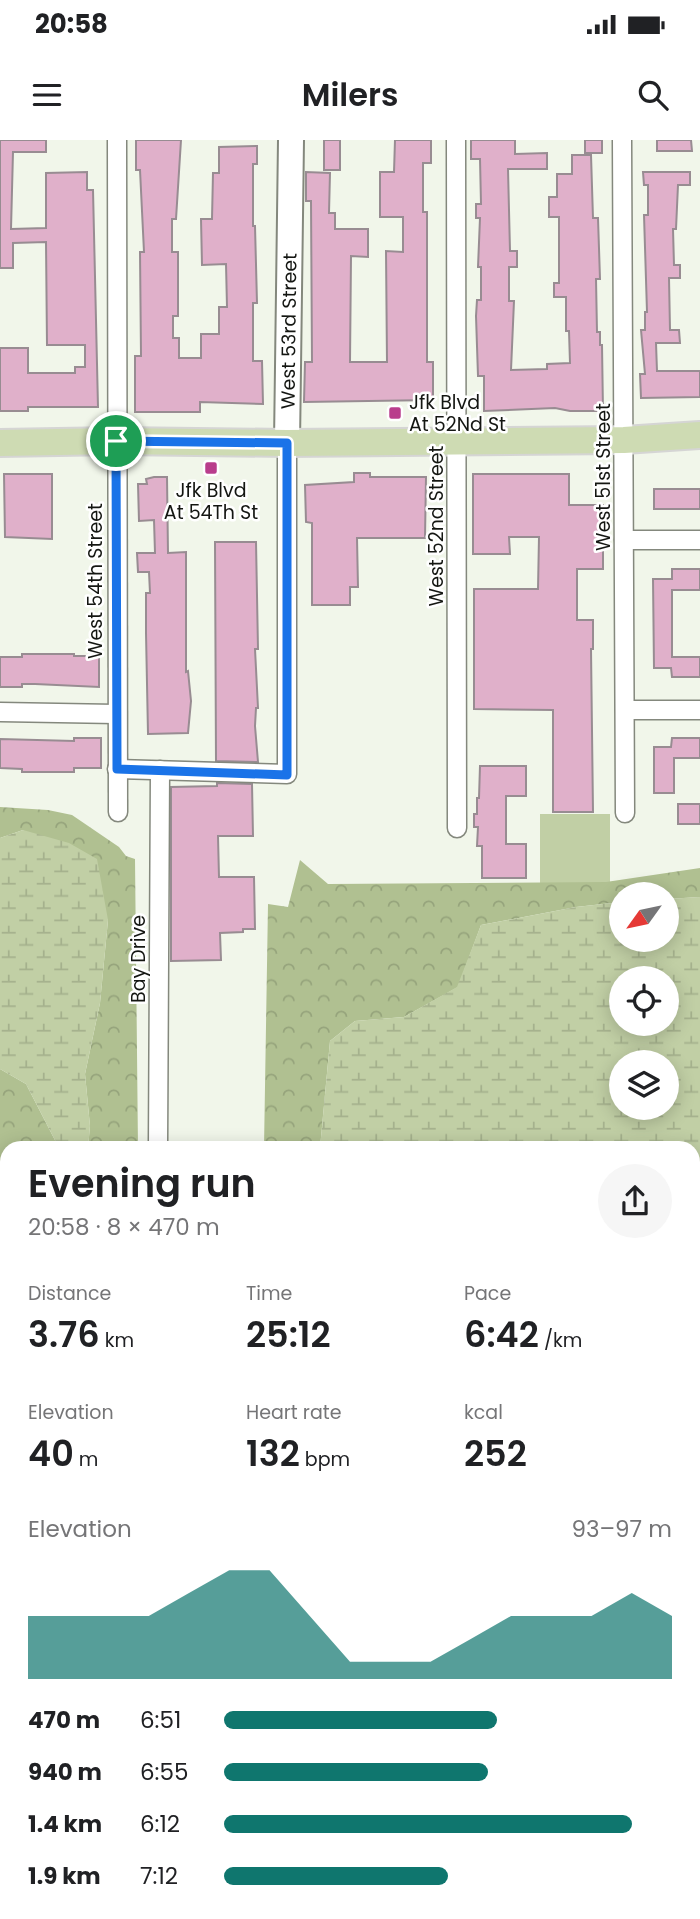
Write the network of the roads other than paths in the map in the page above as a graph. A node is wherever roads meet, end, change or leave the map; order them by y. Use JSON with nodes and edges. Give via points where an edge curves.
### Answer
{"nodes":[{"id":1,"x":117,"y":140,"type":"edge"},
{"id":2,"x":291,"y":140,"type":"edge"},
{"id":3,"x":456,"y":140,"type":"edge"},
{"id":4,"x":622,"y":140,"type":"edge"},
{"id":5,"x":700,"y":435,"type":"edge"},
{"id":6,"x":456,"y":440,"type":"junction"},
{"id":7,"x":624,"y":440,"type":"junction"},
{"id":8,"x":116,"y":441,"type":"junction"},
{"id":9,"x":0,"y":443,"type":"edge"},
{"id":10,"x":287,"y":443,"type":"junction"},
{"id":11,"x":624,"y":540,"type":"junction"},
{"id":12,"x":700,"y":540,"type":"edge"},
{"id":13,"x":625,"y":710,"type":"junction"},
{"id":14,"x":700,"y":710,"type":"edge"},
{"id":15,"x":0,"y":712,"type":"edge"},
{"id":16,"x":117,"y":714,"type":"junction"},
{"id":17,"x":117,"y":769,"type":"junction"},
{"id":18,"x":160,"y":770,"type":"junction"},
{"id":19,"x":118,"y":812,"type":"dead end"},
{"id":20,"x":625,"y":813,"type":"dead end"},
{"id":21,"x":457,"y":828,"type":"dead end"},
{"id":22,"x":158,"y":1141,"type":"edge"}],
"edges":[{"from":1,"to":8,"type":"street","name":"West 54th Street"},
{"from":2,"to":10,"type":"street","name":"West 53rd Street"},
{"from":3,"to":6,"type":"street","name":"West 52nd Street"},
{"from":4,"to":7,"type":"street","name":"West 51st Street"},
{"from":5,"to":7,"type":"main road"},
{"from":6,"to":7,"type":"main road"},
{"from":6,"to":10,"type":"main road"},
{"from":6,"to":21,"type":"street","name":"West 52nd Street"},
{"from":7,"to":11,"type":"street","name":"West 51st Street"},
{"from":8,"to":9,"type":"main road"},
{"from":8,"to":10,"type":"main road"},
{"from":8,"to":16,"type":"street","name":"West 54th Street"},
{"from":10,"to":18,"type":"street","name":"West 53rd Street","via":[[287,775]]},
{"from":11,"to":12,"type":"street"},
{"from":11,"to":13,"type":"street","name":"West 51st Street"},
{"from":13,"to":14,"type":"street"},
{"from":13,"to":20,"type":"street","name":"West 51st Street"},
{"from":15,"to":16,"type":"street"},
{"from":16,"to":17,"type":"street","name":"West 54th Street"},
{"from":17,"to":18,"type":"street"},
{"from":17,"to":19,"type":"street","name":"West 54th Street"},
{"from":18,"to":22,"type":"street","name":"Bay Drive"}]}
